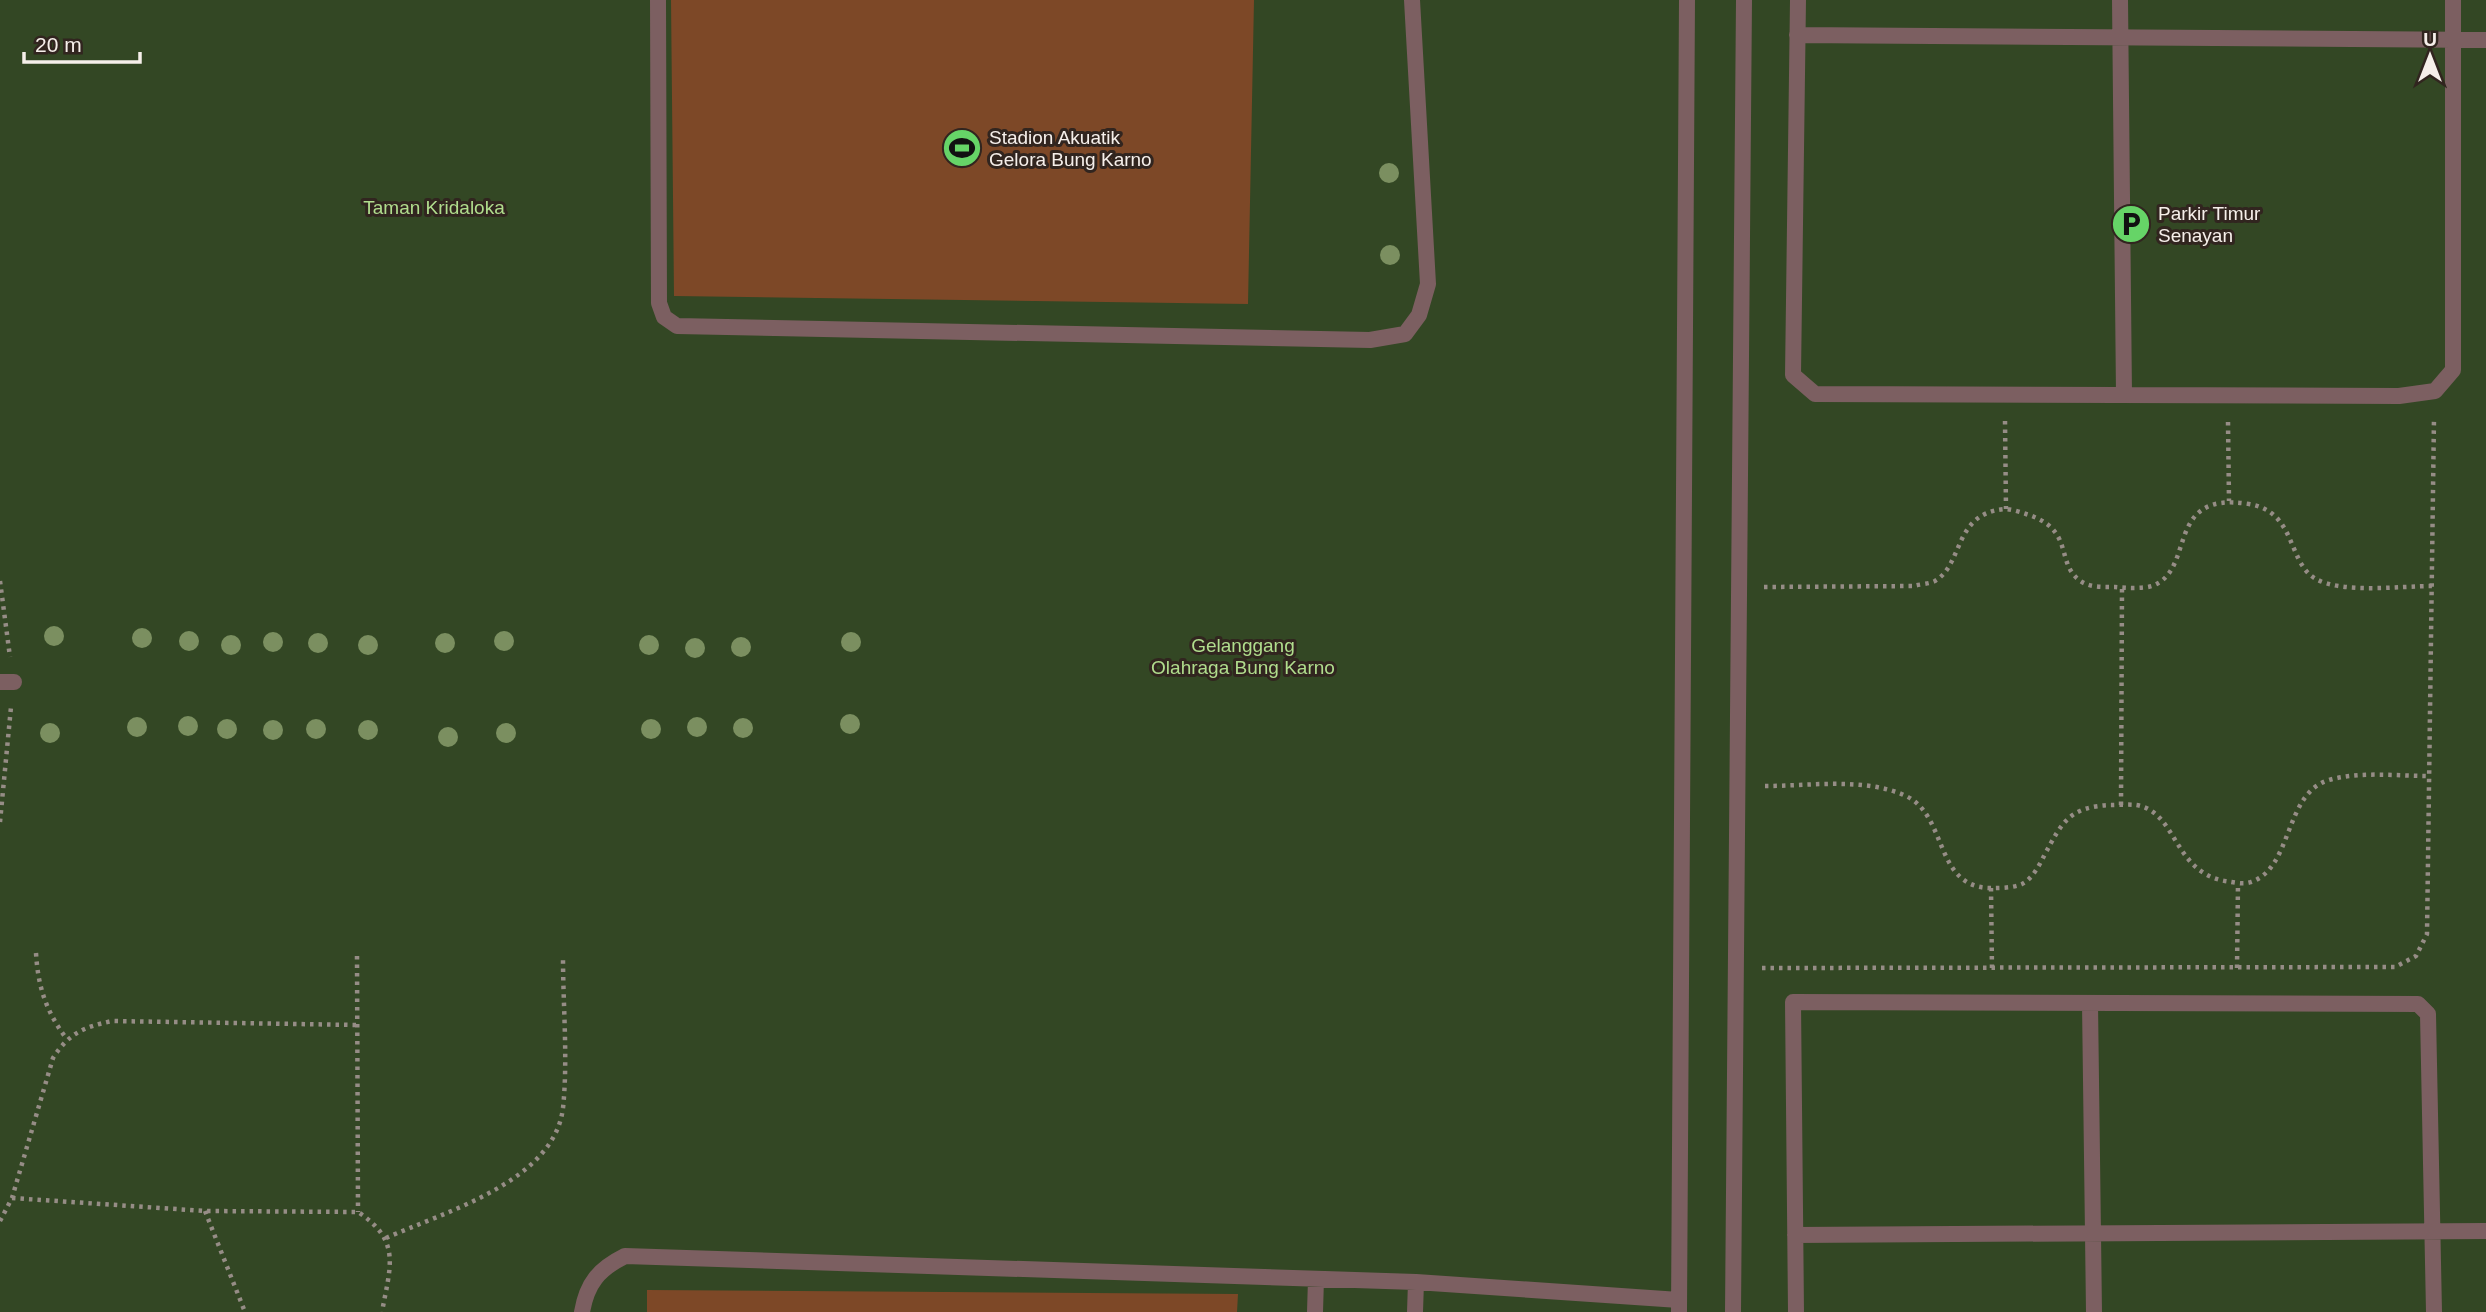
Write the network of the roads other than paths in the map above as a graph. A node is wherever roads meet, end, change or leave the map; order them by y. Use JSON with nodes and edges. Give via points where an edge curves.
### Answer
{"nodes":[{"id":1,"x":658,"y":0,"type":"edge"},
{"id":2,"x":1412,"y":0,"type":"edge"},
{"id":3,"x":1687,"y":0,"type":"edge"},
{"id":4,"x":1744,"y":0,"type":"edge"},
{"id":5,"x":1798,"y":0,"type":"edge"},
{"id":6,"x":2120,"y":0,"type":"edge"},
{"id":7,"x":2453,"y":0,"type":"edge"},
{"id":8,"x":1797,"y":35,"type":"junction"},
{"id":9,"x":2120,"y":39,"type":"junction"},
{"id":10,"x":2453,"y":40,"type":"junction"},
{"id":11,"x":2486,"y":40,"type":"edge"},
{"id":12,"x":2124,"y":395,"type":"junction"},
{"id":13,"x":2090,"y":1003,"type":"junction"},
{"id":14,"x":2432,"y":1229,"type":"junction"},
{"id":15,"x":2486,"y":1231,"type":"edge"},
{"id":16,"x":2093,"y":1233,"type":"junction"},
{"id":17,"x":1795,"y":1235,"type":"junction"},
{"id":18,"x":1316,"y":1279,"type":"junction"},
{"id":19,"x":1416,"y":1282,"type":"junction"},
{"id":20,"x":1679,"y":1306,"type":"edge"},
{"id":21,"x":582,"y":1312,"type":"edge"},
{"id":22,"x":1315,"y":1312,"type":"edge"},
{"id":23,"x":1415,"y":1312,"type":"edge"},
{"id":24,"x":1732,"y":1312,"type":"edge"},
{"id":25,"x":1796,"y":1312,"type":"edge"},
{"id":26,"x":2094,"y":1312,"type":"edge"},
{"id":27,"x":2434,"y":1312,"type":"edge"}],
"edges":[{"from":1,"to":2,"type":"lane","via":[[659,303],[664,317],[677,326],[1370,340],[1405,334],[1419,315],[1428,284]]},
{"from":3,"to":20,"type":"lane"},
{"from":4,"to":24,"type":"lane"},
{"from":5,"to":8,"type":"lane"},
{"from":6,"to":9,"type":"lane"},
{"from":7,"to":10,"type":"lane"},
{"from":8,"to":9,"type":"lane"},
{"from":8,"to":12,"type":"lane","via":[[1793,375],[1815,394]]},
{"from":9,"to":10,"type":"lane"},
{"from":9,"to":12,"type":"lane"},
{"from":10,"to":11,"type":"lane"},
{"from":10,"to":12,"type":"lane","via":[[2453,370],[2435,391],[2399,396]]},
{"from":13,"to":14,"type":"lane","via":[[2418,1004],[2428,1014]]},
{"from":13,"to":16,"type":"lane"},
{"from":13,"to":17,"type":"lane","via":[[1793,1002]]},
{"from":14,"to":15,"type":"lane"},
{"from":14,"to":16,"type":"lane"},
{"from":14,"to":27,"type":"lane"},
{"from":16,"to":17,"type":"lane"},
{"from":16,"to":26,"type":"lane"},
{"from":17,"to":25,"type":"lane"},
{"from":18,"to":19,"type":"lane"},
{"from":18,"to":21,"type":"lane","via":[[625,1256],[602,1268],[589,1286]]},
{"from":18,"to":22,"type":"lane"},
{"from":19,"to":20,"type":"lane"},
{"from":19,"to":23,"type":"lane"}]}
